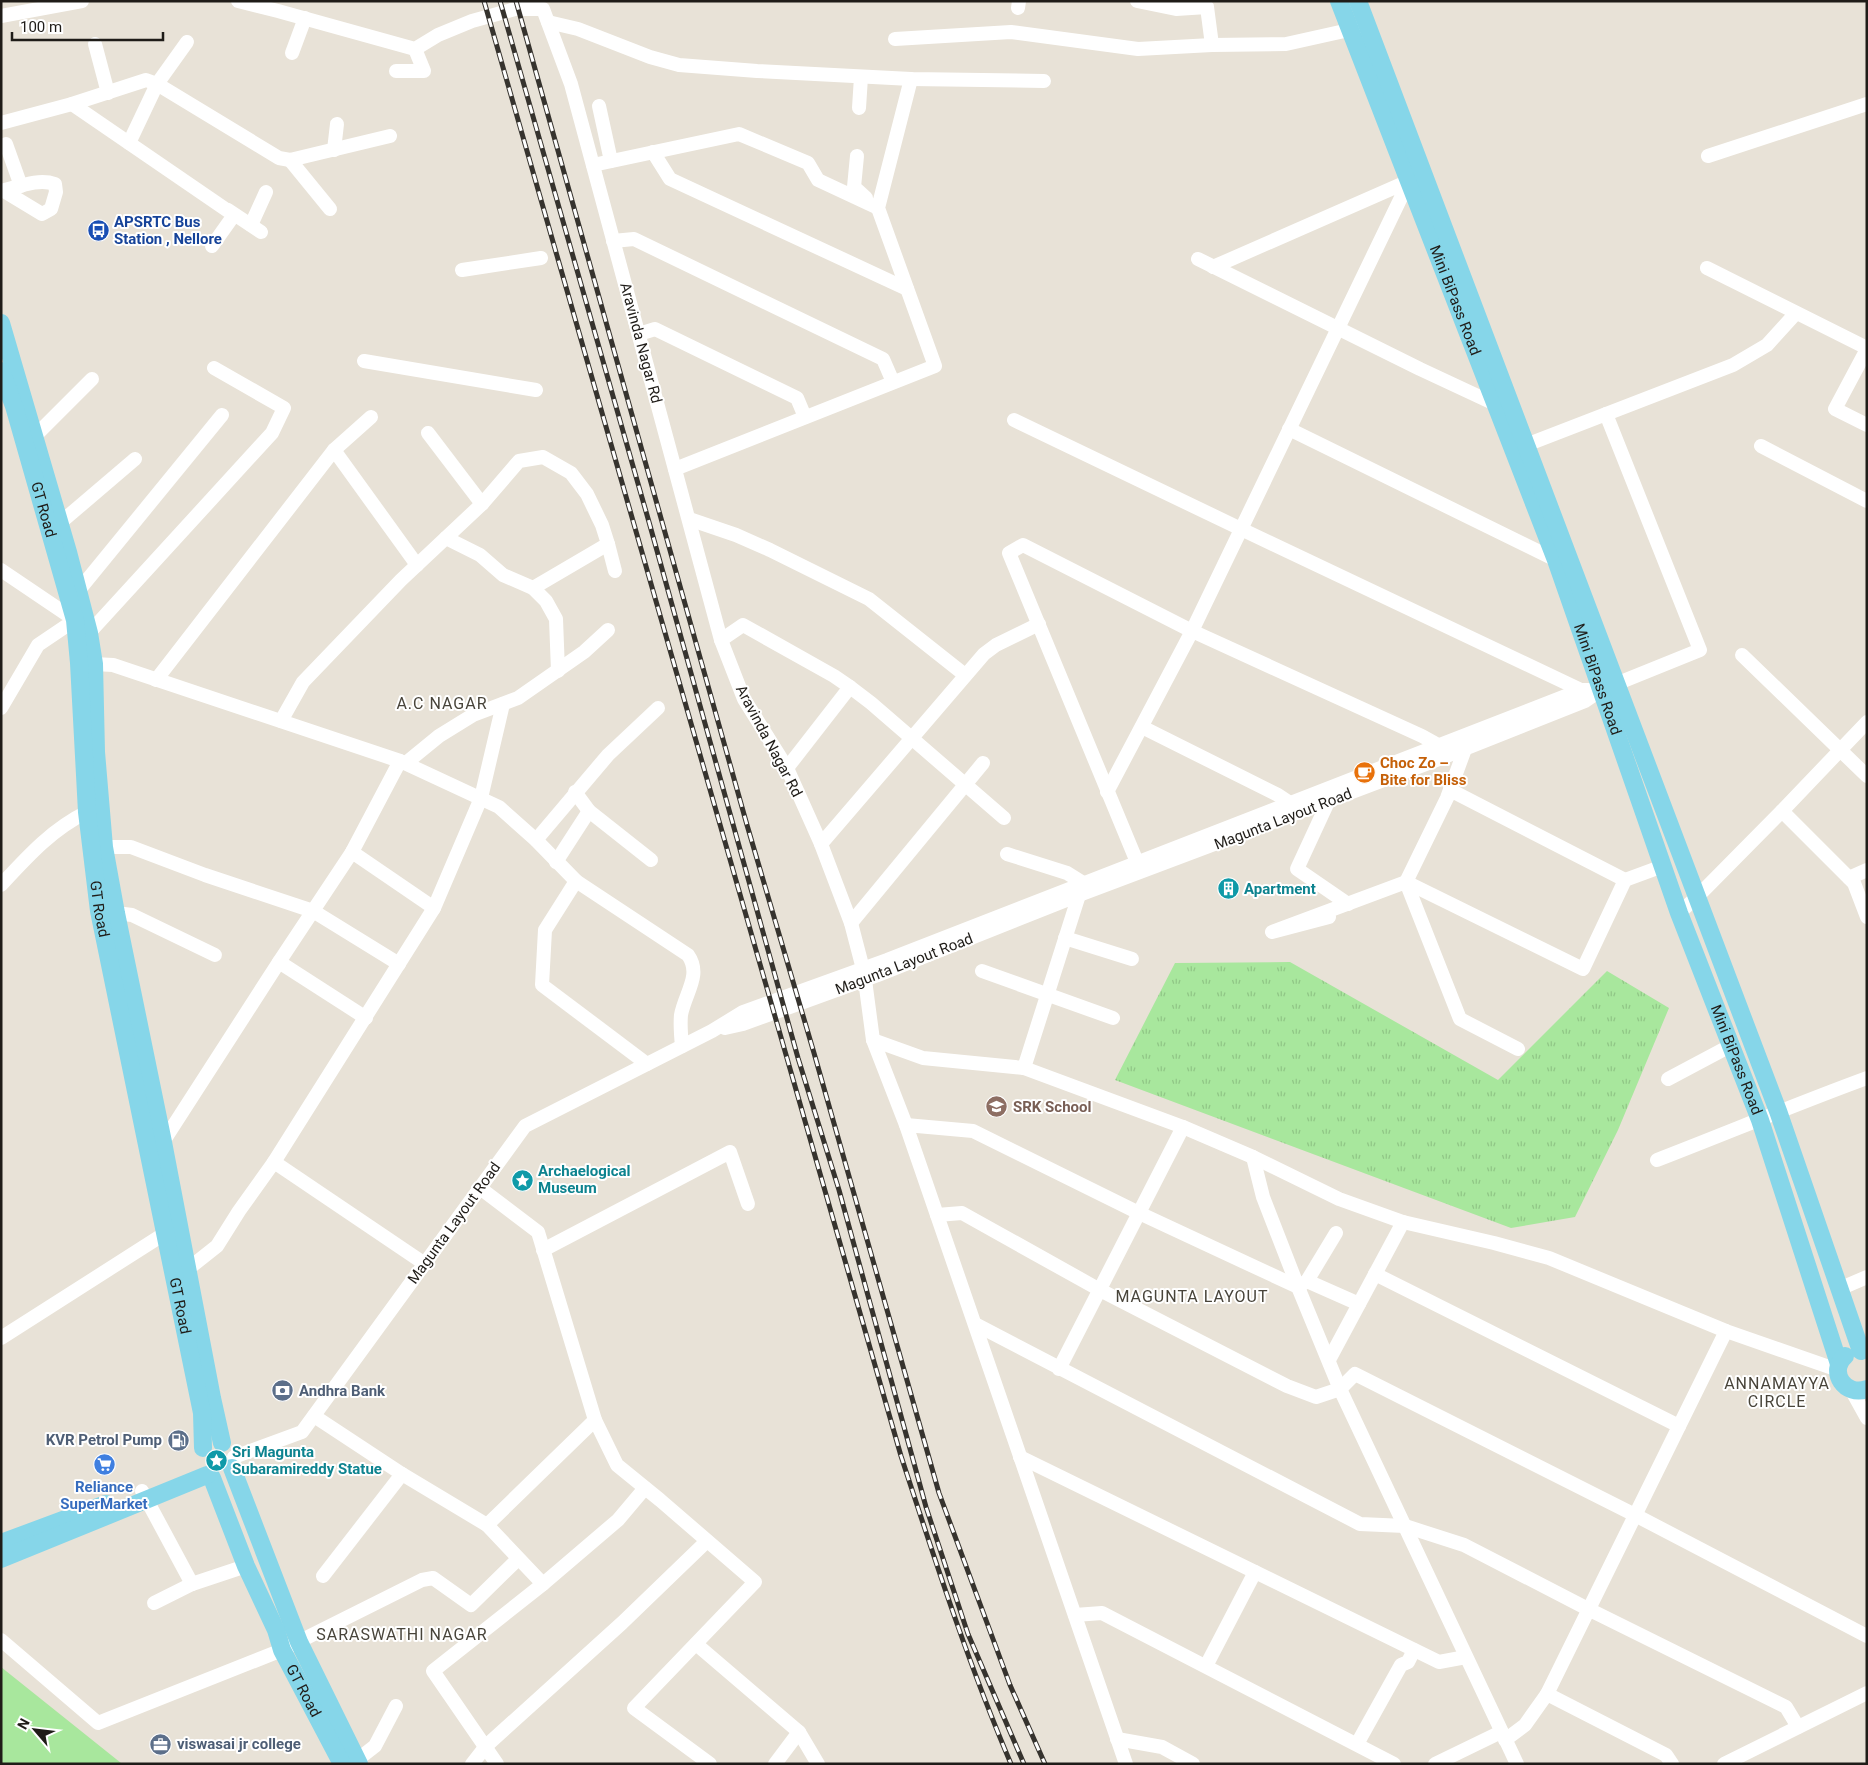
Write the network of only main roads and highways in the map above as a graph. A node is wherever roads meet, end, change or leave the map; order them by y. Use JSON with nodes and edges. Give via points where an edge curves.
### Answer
{"nodes":[{"id":1,"x":1339,"y":1,"type":"edge"},
{"id":2,"x":1358,"y":1,"type":"edge"},
{"id":3,"x":1358,"y":28,"type":"junction"},
{"id":4,"x":1417,"y":179,"type":"junction"},
{"id":5,"x":1,"y":323,"type":"edge"},
{"id":6,"x":3,"y":380,"type":"edge"},
{"id":7,"x":1609,"y":687,"type":"junction"},
{"id":8,"x":172,"y":1232,"type":"junction"},
{"id":9,"x":1864,"y":1352,"type":"edge"},
{"id":10,"x":1838,"y":1367,"type":"junction"},
{"id":11,"x":1859,"y":1390,"type":"edge"},
{"id":12,"x":203,"y":1448,"type":"junction"},
{"id":13,"x":229,"y":1456,"type":"junction"},
{"id":14,"x":206,"y":1473,"type":"junction"},
{"id":15,"x":144,"y":1495,"type":"junction"},
{"id":16,"x":1,"y":1543,"type":"edge"},
{"id":17,"x":1,"y":1559,"type":"edge"},
{"id":18,"x":353,"y":1762,"type":"edge"}],
"edges":[{"from":1,"to":3,"type":"main road","name":"Mini BiPass Road"},
{"from":2,"to":3,"type":"main road"},
{"from":3,"to":4,"type":"main road","name":"Mini BiPass Road"},
{"from":4,"to":7,"type":"main road","name":"Mini BiPass Road","via":[[1495,404]]},
{"from":4,"to":7,"type":"main road","via":[[1526,445]]},
{"from":5,"to":8,"type":"main road","via":[[89,634],[94,664],[96,752],[104,847],[163,1142]]},
{"from":6,"to":8,"type":"main road","name":"GT Road","via":[[14,406],[74,620],[87,812],[99,911],[151,1161]]},
{"from":7,"to":9,"type":"main road","via":[[1697,897]]},
{"from":7,"to":10,"type":"main road","name":"Mini BiPass Road","via":[[1663,866],[1760,1120]]},
{"from":8,"to":12,"type":"main road","name":"GT Road","via":[[202,1413]]},
{"from":8,"to":13,"type":"main road","via":[[188,1269]]},
{"from":9,"to":10,"type":"main road","via":[[1848,1354]]},
{"from":10,"to":11,"type":"main road","name":"Mini BiPass Road","via":[[1842,1383]]},
{"from":12,"to":13,"type":"main road","via":[[212,1443]]},
{"from":12,"to":14,"type":"main road","via":[[199,1457]]},
{"from":13,"to":14,"type":"main road","via":[[224,1476]]},
{"from":13,"to":18,"type":"main road","via":[[299,1642]]},
{"from":14,"to":15,"type":"main road"},
{"from":14,"to":18,"type":"main road","name":"GT Road","via":[[282,1650]]},
{"from":15,"to":16,"type":"main road"},
{"from":15,"to":17,"type":"main road"}]}
